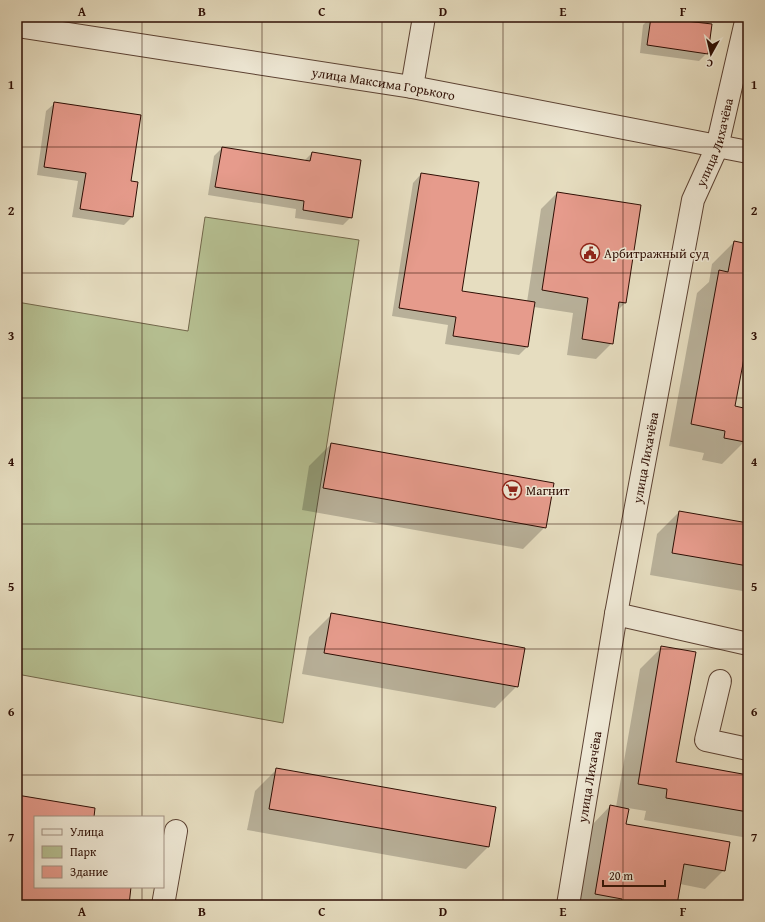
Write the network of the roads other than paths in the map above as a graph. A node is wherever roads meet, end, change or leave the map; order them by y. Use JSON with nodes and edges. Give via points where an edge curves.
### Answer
{"nodes":[{"id":1,"x":424,"y":17,"type":"edge"},
{"id":2,"x":747,"y":17,"type":"edge"},
{"id":3,"x":17,"y":26,"type":"edge"},
{"id":4,"x":412,"y":87,"type":"junction"},
{"id":5,"x":717,"y":147,"type":"junction"},
{"id":6,"x":748,"y":152,"type":"edge"},
{"id":7,"x":616,"y":614,"type":"junction"},
{"id":8,"x":748,"y":644,"type":"edge"},
{"id":9,"x":720,"y":681,"type":"dead end"},
{"id":10,"x":748,"y":749,"type":"edge"},
{"id":11,"x":176,"y":831,"type":"dead end"},
{"id":12,"x":163,"y":905,"type":"edge"},
{"id":13,"x":568,"y":905,"type":"edge"}],
"edges":[{"from":1,"to":4,"type":"street"},
{"from":2,"to":5,"type":"street","name":"улица Лихачёва"},
{"from":3,"to":4,"type":"street","name":"улица Максима Горького"},
{"from":4,"to":5,"type":"street","name":"улица Максима Горького"},
{"from":5,"to":6,"type":"street","name":"улица Максима Горького"},
{"from":5,"to":7,"type":"street","name":"улица Лихачёва","via":[[693,200]]},
{"from":7,"to":8,"type":"street"},
{"from":7,"to":13,"type":"street","name":"улица Лихачёва"},
{"from":9,"to":10,"type":"street","via":[[706,740]]},
{"from":11,"to":12,"type":"street"}]}
